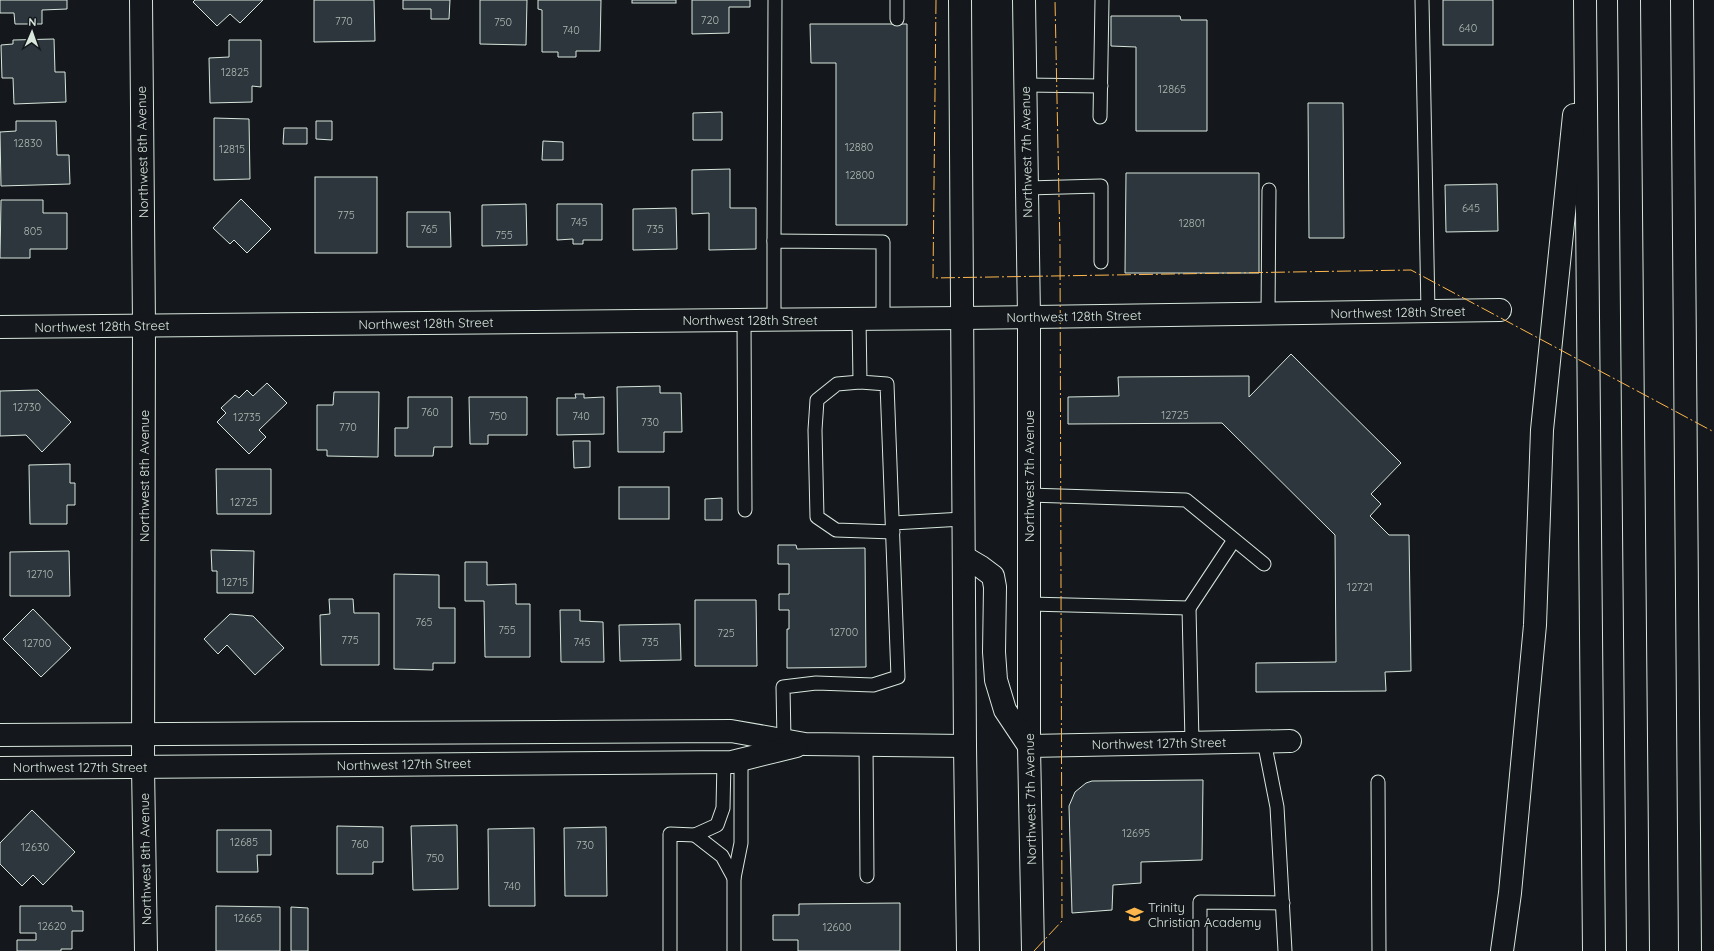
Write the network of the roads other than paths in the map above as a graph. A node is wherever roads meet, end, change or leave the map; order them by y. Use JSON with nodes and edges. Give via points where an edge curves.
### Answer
{"nodes":[{"id":1,"x":141,"y":0,"type":"edge"},
{"id":2,"x":775,"y":0,"type":"edge"},
{"id":3,"x":897,"y":0,"type":"edge"},
{"id":4,"x":960,"y":0,"type":"edge"},
{"id":5,"x":1024,"y":0,"type":"edge"},
{"id":6,"x":1102,"y":0,"type":"edge"},
{"id":7,"x":1422,"y":0,"type":"edge"},
{"id":8,"x":1629,"y":0,"type":"edge"},
{"id":9,"x":1682,"y":0,"type":"edge"},
{"id":10,"x":1585,"y":4,"type":"edge"},
{"id":11,"x":897,"y":19,"type":"dead end"},
{"id":12,"x":1025,"y":85,"type":"junction"},
{"id":13,"x":1100,"y":86,"type":"junction"},
{"id":14,"x":1100,"y":117,"type":"dead end"},
{"id":15,"x":1027,"y":188,"type":"junction"},
{"id":16,"x":1269,"y":190,"type":"dead end"},
{"id":17,"x":774,"y":241,"type":"junction"},
{"id":18,"x":1101,"y":262,"type":"dead end"},
{"id":19,"x":1500,"y":310,"type":"dead end"},
{"id":20,"x":1428,"y":311,"type":"junction"},
{"id":21,"x":1268,"y":313,"type":"junction"},
{"id":22,"x":1029,"y":317,"type":"junction"},
{"id":23,"x":962,"y":318,"type":"junction"},
{"id":24,"x":859,"y":319,"type":"junction"},
{"id":25,"x":883,"y":319,"type":"junction"},
{"id":26,"x":744,"y":320,"type":"junction"},
{"id":27,"x":774,"y":320,"type":"junction"},
{"id":28,"x":144,"y":325,"type":"junction"},
{"id":29,"x":0,"y":327,"type":"edge"},
{"id":30,"x":860,"y":382,"type":"junction"},
{"id":31,"x":1029,"y":495,"type":"junction"},
{"id":32,"x":744,"y":510,"type":"dead end"},
{"id":33,"x":963,"y":519,"type":"junction"},
{"id":34,"x":893,"y":527,"type":"junction"},
{"id":35,"x":1234,"y":540,"type":"junction"},
{"id":36,"x":964,"y":557,"type":"junction"},
{"id":37,"x":1264,"y":564,"type":"dead end"},
{"id":38,"x":1029,"y":604,"type":"junction"},
{"id":39,"x":1189,"y":608,"type":"junction"},
{"id":40,"x":144,"y":734,"type":"junction"},
{"id":41,"x":0,"y":735,"type":"edge"},
{"id":42,"x":784,"y":740,"type":"junction"},
{"id":43,"x":1264,"y":741,"type":"junction"},
{"id":44,"x":1290,"y":741,"type":"dead end"},
{"id":45,"x":1192,"y":742,"type":"junction"},
{"id":46,"x":805,"y":744,"type":"junction"},
{"id":47,"x":866,"y":745,"type":"junction"},
{"id":48,"x":965,"y":746,"type":"junction"},
{"id":49,"x":1029,"y":746,"type":"junction"},
{"id":50,"x":732,"y":760,"type":"junction"},
{"id":51,"x":143,"y":767,"type":"junction"},
{"id":52,"x":0,"y":768,"type":"edge"},
{"id":53,"x":1378,"y":782,"type":"dead end"},
{"id":54,"x":695,"y":835,"type":"junction"},
{"id":55,"x":867,"y":876,"type":"dead end"},
{"id":56,"x":734,"y":878,"type":"junction"},
{"id":57,"x":1283,"y":903,"type":"junction"},
{"id":58,"x":146,"y":951,"type":"edge"},
{"id":59,"x":670,"y":951,"type":"edge"},
{"id":60,"x":734,"y":951,"type":"edge"},
{"id":61,"x":968,"y":951,"type":"edge"},
{"id":62,"x":1033,"y":951,"type":"edge"},
{"id":63,"x":1200,"y":951,"type":"edge"},
{"id":64,"x":1285,"y":951,"type":"edge"},
{"id":65,"x":1379,"y":951,"type":"edge"},
{"id":66,"x":1502,"y":951,"type":"edge"},
{"id":67,"x":1594,"y":951,"type":"edge"},
{"id":68,"x":1638,"y":951,"type":"edge"},
{"id":69,"x":1690,"y":951,"type":"edge"}],
"edges":[{"from":1,"to":28,"type":"main road","name":"Northwest 8th Avenue"},
{"from":2,"to":17,"type":"lane"},
{"from":3,"to":11,"type":"lane"},
{"from":4,"to":23,"type":"main road"},
{"from":5,"to":12,"type":"main road","name":"Northwest 7th Avenue"},
{"from":6,"to":13,"type":"lane"},
{"from":7,"to":20,"type":"lane"},
{"from":8,"to":68,"type":"main road"},
{"from":9,"to":69,"type":"main road"},
{"from":10,"to":66,"type":"main road","via":[[1542,430],[1535,626],[1510,893]]},
{"from":10,"to":67,"type":"main road"},
{"from":12,"to":13,"type":"lane"},
{"from":12,"to":15,"type":"main road","name":"Northwest 7th Avenue"},
{"from":13,"to":14,"type":"lane"},
{"from":15,"to":18,"type":"lane","via":[[1101,186]]},
{"from":15,"to":22,"type":"main road","name":"Northwest 7th Avenue"},
{"from":16,"to":21,"type":"lane"},
{"from":17,"to":25,"type":"lane","via":[[883,242]]},
{"from":17,"to":27,"type":"lane"},
{"from":19,"to":20,"type":"main road","name":"Northwest 128th Street"},
{"from":20,"to":21,"type":"main road","name":"Northwest 128th Street"},
{"from":21,"to":22,"type":"main road","name":"Northwest 128th Street"},
{"from":22,"to":23,"type":"main road","name":"Northwest 128th Street"},
{"from":22,"to":31,"type":"main road","name":"Northwest 7th Avenue"},
{"from":23,"to":25,"type":"main road","name":"Northwest 128th Street"},
{"from":23,"to":33,"type":"main road"},
{"from":24,"to":25,"type":"main road","name":"Northwest 128th Street"},
{"from":24,"to":27,"type":"main road","name":"Northwest 128th Street"},
{"from":24,"to":30,"type":"lane"},
{"from":26,"to":27,"type":"main road","name":"Northwest 128th Street"},
{"from":26,"to":28,"type":"main road","name":"Northwest 128th Street"},
{"from":26,"to":32,"type":"lane"},
{"from":28,"to":29,"type":"main road","name":"Northwest 128th Street"},
{"from":28,"to":40,"type":"main road","name":"Northwest 8th Avenue"},
{"from":30,"to":34,"type":"lane","via":[[887,384]]},
{"from":30,"to":34,"type":"lane","via":[[837,384],[817,400],[814,430],[817,517],[836,530]]},
{"from":31,"to":35,"type":"lane","via":[[1186,500]]},
{"from":31,"to":38,"type":"main road","name":"Northwest 7th Avenue"},
{"from":33,"to":34,"type":"lane"},
{"from":33,"to":36,"type":"main road"},
{"from":34,"to":42,"type":"lane","via":[[898,677],[873,685],[816,683],[784,687]]},
{"from":35,"to":37,"type":"lane"},
{"from":35,"to":39,"type":"lane"},
{"from":36,"to":48,"type":"main road"},
{"from":36,"to":49,"type":"main road","via":[[993,576],[996,680],[1005,710]]},
{"from":38,"to":39,"type":"lane"},
{"from":38,"to":49,"type":"main road","name":"Northwest 7th Avenue"},
{"from":39,"to":45,"type":"lane"},
{"from":40,"to":41,"type":"main road","name":"Northwest 127th Street"},
{"from":40,"to":42,"type":"main road","name":"Northwest 127th Street","via":[[731,731]]},
{"from":40,"to":51,"type":"main road","name":"Northwest 8th Avenue"},
{"from":42,"to":46,"type":"main road","name":"Northwest 127th Street"},
{"from":43,"to":44,"type":"main road","name":"Northwest 127th Street"},
{"from":43,"to":45,"type":"main road","name":"Northwest 127th Street"},
{"from":43,"to":57,"type":"lane","via":[[1277,807]]},
{"from":45,"to":49,"type":"main road","name":"Northwest 127th Street"},
{"from":46,"to":47,"type":"main road","name":"Northwest 127th Street"},
{"from":46,"to":50,"type":"main road","name":"Northwest 127th Street"},
{"from":47,"to":48,"type":"main road","name":"Northwest 127th Street"},
{"from":47,"to":55,"type":"lane"},
{"from":48,"to":61,"type":"main road"},
{"from":49,"to":62,"type":"main road","name":"Northwest 7th Avenue"},
{"from":50,"to":51,"type":"main road","name":"Northwest 127th Street"},
{"from":50,"to":54,"type":"lane","via":[[717,826]]},
{"from":50,"to":56,"type":"lane","via":[[741,843]]},
{"from":51,"to":52,"type":"main road","name":"Northwest 127th Street"},
{"from":51,"to":58,"type":"main road","name":"Northwest 8th Avenue"},
{"from":53,"to":65,"type":"lane"},
{"from":54,"to":56,"type":"lane","via":[[722,856]]},
{"from":54,"to":59,"type":"lane","via":[[670,834]]},
{"from":56,"to":60,"type":"lane"},
{"from":57,"to":63,"type":"lane","via":[[1200,902]]},
{"from":57,"to":64,"type":"lane"}]}
